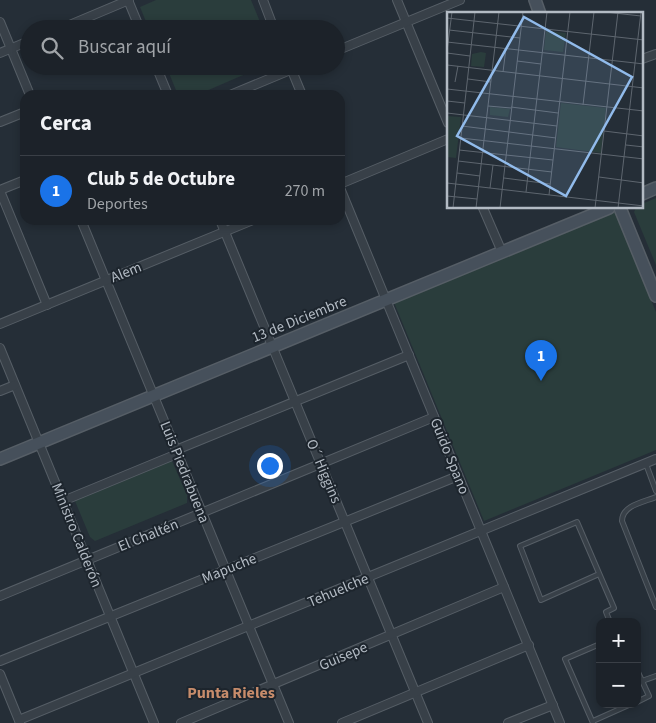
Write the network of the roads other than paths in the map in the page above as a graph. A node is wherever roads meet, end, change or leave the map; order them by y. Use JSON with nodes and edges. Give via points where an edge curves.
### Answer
{"nodes":[{"id":1,"x":129,"y":0,"type":"edge"},
{"id":2,"x":262,"y":0,"type":"edge"},
{"id":3,"x":397,"y":0,"type":"edge"},
{"id":4,"x":460,"y":0,"type":"edge"},
{"id":5,"x":535,"y":0,"type":"edge"},
{"id":6,"x":539,"y":12,"type":"edge"},
{"id":7,"x":81,"y":20,"type":"edge"},
{"id":8,"x":137,"y":20,"type":"edge"},
{"id":9,"x":270,"y":20,"type":"edge"},
{"id":10,"x":0,"y":22,"type":"edge"},
{"id":11,"x":406,"y":22,"type":"junction"},
{"id":12,"x":20,"y":46,"type":"edge"},
{"id":13,"x":345,"y":47,"type":"edge"},
{"id":14,"x":11,"y":49,"type":"junction"},
{"id":15,"x":0,"y":53,"type":"edge"},
{"id":16,"x":656,"y":54,"type":"edge"},
{"id":17,"x":644,"y":58,"type":"edge"},
{"id":18,"x":20,"y":71,"type":"edge"},
{"id":19,"x":22,"y":75,"type":"edge"},
{"id":20,"x":160,"y":75,"type":"edge"},
{"id":21,"x":274,"y":75,"type":"edge"},
{"id":22,"x":293,"y":75,"type":"edge"},
{"id":23,"x":28,"y":90,"type":"edge"},
{"id":24,"x":166,"y":90,"type":"edge"},
{"id":25,"x":241,"y":90,"type":"edge"},
{"id":26,"x":300,"y":90,"type":"edge"},
{"id":27,"x":20,"y":114,"type":"edge"},
{"id":28,"x":447,"y":121,"type":"edge"},
{"id":29,"x":0,"y":122,"type":"edge"},
{"id":30,"x":447,"y":139,"type":"edge"},
{"id":31,"x":20,"y":182,"type":"edge"},
{"id":32,"x":345,"y":182,"type":"edge"},
{"id":33,"x":656,"y":188,"type":"edge"},
{"id":34,"x":0,"y":191,"type":"edge"},
{"id":35,"x":644,"y":193,"type":"edge"},
{"id":36,"x":345,"y":200,"type":"edge"},
{"id":37,"x":483,"y":209,"type":"edge"},
{"id":38,"x":607,"y":209,"type":"edge"},
{"id":39,"x":620,"y":209,"type":"edge"},
{"id":40,"x":83,"y":225,"type":"edge"},
{"id":41,"x":222,"y":225,"type":"edge"},
{"id":42,"x":240,"y":225,"type":"edge"},
{"id":43,"x":224,"y":232,"type":"junction"},
{"id":44,"x":502,"y":252,"type":"junction"},
{"id":45,"x":106,"y":280,"type":"junction"},
{"id":46,"x":656,"y":296,"type":"edge"},
{"id":47,"x":386,"y":300,"type":"junction"},
{"id":48,"x":47,"y":305,"type":"junction"},
{"id":49,"x":0,"y":324,"type":"edge"},
{"id":50,"x":272,"y":346,"type":"junction"},
{"id":51,"x":0,"y":348,"type":"edge"},
{"id":52,"x":409,"y":355,"type":"junction"},
{"id":53,"x":15,"y":385,"type":"junction"},
{"id":54,"x":0,"y":391,"type":"edge"},
{"id":55,"x":154,"y":396,"type":"junction"},
{"id":56,"x":295,"y":401,"type":"junction"},
{"id":57,"x":434,"y":417,"type":"junction"},
{"id":58,"x":39,"y":443,"type":"junction"},
{"id":59,"x":176,"y":452,"type":"junction"},
{"id":60,"x":0,"y":459,"type":"edge"},
{"id":61,"x":656,"y":459,"type":"edge"},
{"id":62,"x":321,"y":463,"type":"junction"},
{"id":63,"x":646,"y":464,"type":"junction"},
{"id":64,"x":458,"y":476,"type":"junction"},
{"id":65,"x":656,"y":490,"type":"edge"},
{"id":66,"x":656,"y":497,"type":"edge"},
{"id":67,"x":63,"y":501,"type":"junction"},
{"id":68,"x":202,"y":513,"type":"junction"},
{"id":69,"x":345,"y":522,"type":"junction"},
{"id":70,"x":481,"y":532,"type":"junction"},
{"id":71,"x":87,"y":560,"type":"junction"},
{"id":72,"x":226,"y":569,"type":"junction"},
{"id":73,"x":599,"y":574,"type":"junction"},
{"id":74,"x":368,"y":577,"type":"junction"},
{"id":75,"x":504,"y":587,"type":"junction"},
{"id":76,"x":0,"y":596,"type":"edge"},
{"id":77,"x":656,"y":607,"type":"edge"},
{"id":78,"x":110,"y":616,"type":"junction"},
{"id":79,"x":608,"y":618,"type":"edge"},
{"id":80,"x":249,"y":627,"type":"junction"},
{"id":81,"x":391,"y":636,"type":"junction"},
{"id":82,"x":529,"y":645,"type":"junction"},
{"id":83,"x":596,"y":646,"type":"edge"},
{"id":84,"x":0,"y":661,"type":"edge"},
{"id":85,"x":0,"y":674,"type":"edge"},
{"id":86,"x":134,"y":674,"type":"junction"},
{"id":87,"x":656,"y":676,"type":"edge"},
{"id":88,"x":642,"y":681,"type":"joint"},
{"id":89,"x":273,"y":685,"type":"junction"},
{"id":90,"x":415,"y":693,"type":"junction"},
{"id":91,"x":641,"y":700,"type":"edge"},
{"id":92,"x":553,"y":705,"type":"junction"},
{"id":93,"x":623,"y":708,"type":"edge"},
{"id":94,"x":20,"y":722,"type":"edge"},
{"id":95,"x":593,"y":722,"type":"edge"},
{"id":96,"x":154,"y":723,"type":"edge"},
{"id":97,"x":181,"y":723,"type":"edge"},
{"id":98,"x":289,"y":723,"type":"edge"},
{"id":99,"x":342,"y":723,"type":"edge"},
{"id":100,"x":428,"y":723,"type":"edge"},
{"id":101,"x":508,"y":723,"type":"edge"},
{"id":102,"x":560,"y":723,"type":"edge"}],
"edges":[{"from":1,"to":7,"type":"street"},
{"from":1,"to":8,"type":"street"},
{"from":2,"to":9,"type":"street"},
{"from":3,"to":11,"type":"street"},
{"from":4,"to":11,"type":"street"},
{"from":5,"to":6,"type":"street"},
{"from":10,"to":14,"type":"street"},
{"from":11,"to":13,"type":"street"},
{"from":11,"to":28,"type":"street"},
{"from":12,"to":14,"type":"street"},
{"from":14,"to":15,"type":"street"},
{"from":14,"to":18,"type":"street"},
{"from":16,"to":17,"type":"street"},
{"from":19,"to":23,"type":"street"},
{"from":20,"to":24,"type":"street"},
{"from":21,"to":25,"type":"street"},
{"from":22,"to":26,"type":"street"},
{"from":27,"to":29,"type":"street"},
{"from":30,"to":32,"type":"street"},
{"from":31,"to":34,"type":"street"},
{"from":33,"to":35,"type":"street"},
{"from":34,"to":48,"type":"street"},
{"from":36,"to":47,"type":"street","name":"Guido Spano"},
{"from":37,"to":44,"type":"street"},
{"from":38,"to":44,"type":"street","name":"13 de Diciembre"},
{"from":39,"to":46,"type":"street"},
{"from":40,"to":45,"type":"street","name":"Luis Piedrabuena"},
{"from":41,"to":43,"type":"street","name":"O´ Higgins"},
{"from":42,"to":43,"type":"street","name":"Alem"},
{"from":43,"to":45,"type":"street","name":"Alem"},
{"from":43,"to":50,"type":"street","name":"O´ Higgins"},
{"from":44,"to":47,"type":"street","name":"13 de Diciembre"},
{"from":45,"to":48,"type":"street","name":"Alem"},
{"from":45,"to":55,"type":"street","name":"Luis Piedrabuena"},
{"from":47,"to":50,"type":"street","name":"13 de Diciembre"},
{"from":47,"to":52,"type":"street","name":"Guido Spano"},
{"from":48,"to":49,"type":"street","name":"Alem"},
{"from":50,"to":55,"type":"street","name":"13 de Diciembre"},
{"from":50,"to":56,"type":"street","name":"O´ Higgins"},
{"from":51,"to":53,"type":"street","name":"Ministro Calderón"},
{"from":52,"to":56,"type":"street"},
{"from":52,"to":57,"type":"street","name":"Guido Spano"},
{"from":53,"to":54,"type":"street"},
{"from":53,"to":58,"type":"street","name":"Ministro Calderón"},
{"from":55,"to":58,"type":"street","name":"13 de Diciembre"},
{"from":55,"to":59,"type":"street","name":"Luis Piedrabuena"},
{"from":56,"to":59,"type":"street"},
{"from":56,"to":62,"type":"street","name":"O´ Higgins"},
{"from":57,"to":62,"type":"street","name":"El Chaltén"},
{"from":57,"to":64,"type":"street","name":"Guido Spano"},
{"from":58,"to":60,"type":"street","name":"13 de Diciembre"},
{"from":58,"to":67,"type":"street","name":"Ministro Calderón"},
{"from":59,"to":67,"type":"street"},
{"from":59,"to":68,"type":"street","name":"Luis Piedrabuena"},
{"from":61,"to":63,"type":"street","name":"Tehuelche"},
{"from":62,"to":68,"type":"street","name":"El Chaltén"},
{"from":62,"to":69,"type":"street","name":"O´ Higgins"},
{"from":63,"to":65,"type":"lane"},
{"from":63,"to":70,"type":"street","name":"Tehuelche"},
{"from":64,"to":69,"type":"street","name":"Mapuche"},
{"from":64,"to":70,"type":"street","name":"Guido Spano"},
{"from":66,"to":77,"type":"lane","via":[[628,508],[622,515]]},
{"from":67,"to":71,"type":"street","name":"Ministro Calderón"},
{"from":68,"to":71,"type":"street","name":"El Chaltén"},
{"from":68,"to":72,"type":"street","name":"Luis Piedrabuena"},
{"from":69,"to":72,"type":"street","name":"Mapuche"},
{"from":69,"to":74,"type":"street","name":"O´ Higgins"},
{"from":70,"to":74,"type":"street","name":"Tehuelche"},
{"from":70,"to":75,"type":"street","name":"Guido Spano"},
{"from":71,"to":76,"type":"street","name":"El Chaltén"},
{"from":71,"to":78,"type":"street","name":"Ministro Calderón"},
{"from":72,"to":78,"type":"street","name":"Mapuche"},
{"from":72,"to":80,"type":"street","name":"Luis Piedrabuena"},
{"from":73,"to":73,"type":"lane","via":[[541,600],[520,546],[577,522]]},
{"from":73,"to":79,"type":"lane","via":[[614,608],[606,612]]},
{"from":74,"to":80,"type":"street","name":"Tehuelche"},
{"from":74,"to":81,"type":"street","name":"O´ Higgins"},
{"from":75,"to":81,"type":"street","name":"Guisepe"},
{"from":75,"to":82,"type":"street","name":"Guido Spano"},
{"from":78,"to":84,"type":"street","name":"Mapuche"},
{"from":78,"to":86,"type":"street","name":"Ministro Calderón"},
{"from":80,"to":86,"type":"street","name":"Tehuelche"},
{"from":80,"to":89,"type":"street","name":"Luis Piedrabuena"},
{"from":81,"to":89,"type":"street","name":"Guisepe"},
{"from":81,"to":90,"type":"street","name":"O´ Higgins"},
{"from":82,"to":90,"type":"street"},
{"from":82,"to":92,"type":"street","name":"Guido Spano"},
{"from":83,"to":95,"type":"lane","via":[[565,659]]},
{"from":85,"to":94,"type":"street"},
{"from":86,"to":94,"type":"street","name":"Tehuelche"},
{"from":86,"to":96,"type":"street","name":"Ministro Calderón"},
{"from":87,"to":88,"type":"lane"},
{"from":88,"to":91,"type":"lane","via":[[649,696]]},
{"from":89,"to":97,"type":"street","name":"Guisepe"},
{"from":89,"to":98,"type":"street","name":"Luis Piedrabuena"},
{"from":90,"to":99,"type":"street"},
{"from":90,"to":100,"type":"street","name":"O´ Higgins"},
{"from":92,"to":101,"type":"street"},
{"from":92,"to":102,"type":"street","name":"Guido Spano"},
{"from":93,"to":95,"type":"lane"}]}
